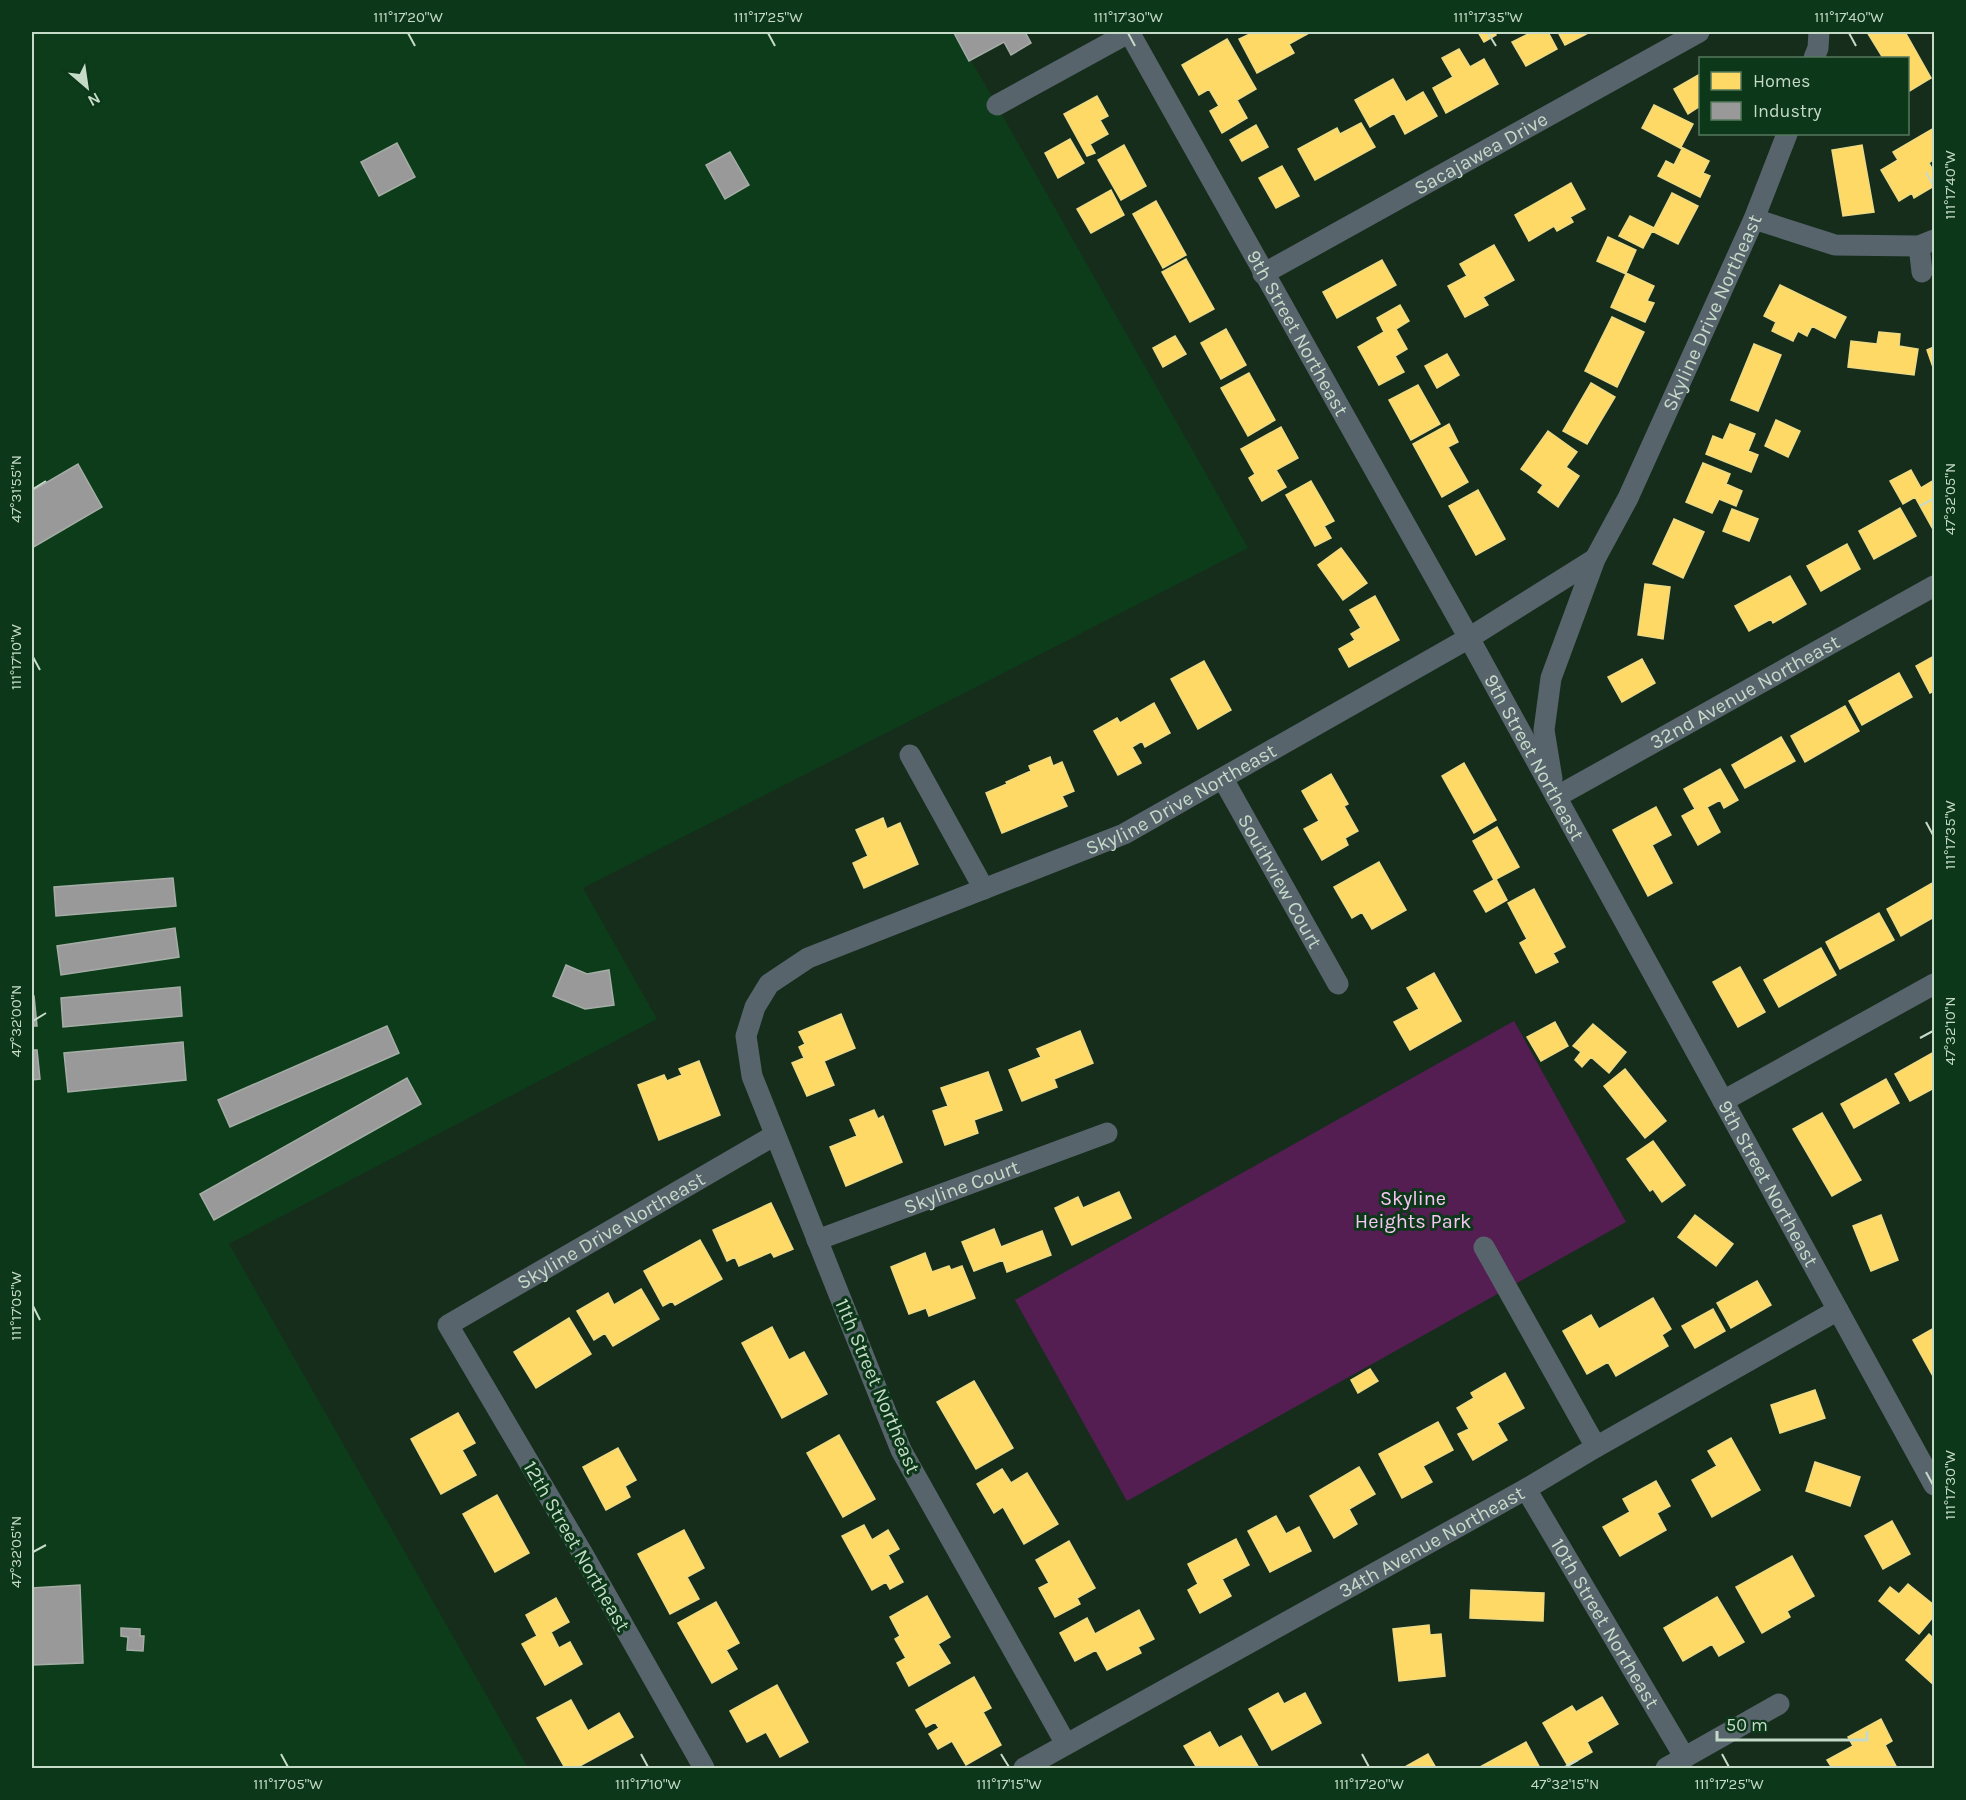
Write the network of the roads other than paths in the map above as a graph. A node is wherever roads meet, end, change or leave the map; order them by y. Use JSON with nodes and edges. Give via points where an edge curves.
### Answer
{"nodes":[{"id":1,"x":1130,"y":32,"type":"edge"},
{"id":2,"x":1699,"y":32,"type":"edge"},
{"id":3,"x":1819,"y":32,"type":"edge"},
{"id":4,"x":1814,"y":57,"type":"edge"},
{"id":5,"x":997,"y":105,"type":"dead end"},
{"id":6,"x":1787,"y":135,"type":"edge"},
{"id":7,"x":1754,"y":219,"type":"junction"},
{"id":8,"x":1927,"y":243,"type":"edge"},
{"id":9,"x":1922,"y":272,"type":"dead end"},
{"id":10,"x":1263,"y":274,"type":"junction"},
{"id":11,"x":1595,"y":558,"type":"junction"},
{"id":12,"x":1935,"y":586,"type":"edge"},
{"id":13,"x":1469,"y":638,"type":"junction"},
{"id":14,"x":910,"y":755,"type":"dead end"},
{"id":15,"x":1223,"y":779,"type":"junction"},
{"id":16,"x":1556,"y":797,"type":"junction"},
{"id":17,"x":984,"y":889,"type":"junction"},
{"id":18,"x":1338,"y":984,"type":"dead end"},
{"id":19,"x":1935,"y":984,"type":"edge"},
{"id":20,"x":755,"y":1007,"type":"joint"},
{"id":21,"x":1723,"y":1101,"type":"junction"},
{"id":22,"x":1107,"y":1133,"type":"dead end"},
{"id":23,"x":775,"y":1136,"type":"junction"},
{"id":24,"x":817,"y":1240,"type":"junction"},
{"id":25,"x":1484,"y":1247,"type":"dead end"},
{"id":26,"x":1838,"y":1310,"type":"junction"},
{"id":27,"x":448,"y":1325,"type":"joint"},
{"id":28,"x":1596,"y":1447,"type":"junction"},
{"id":29,"x":1928,"y":1456,"type":"edge"},
{"id":30,"x":1935,"y":1485,"type":"edge"},
{"id":31,"x":1526,"y":1489,"type":"junction"},
{"id":32,"x":1779,"y":1704,"type":"dead end"},
{"id":33,"x":1066,"y":1744,"type":"junction"},
{"id":34,"x":1685,"y":1758,"type":"junction"},
{"id":35,"x":704,"y":1768,"type":"edge"},
{"id":36,"x":1024,"y":1768,"type":"edge"},
{"id":37,"x":1666,"y":1768,"type":"edge"}],
"edges":[{"from":1,"to":5,"type":"street"},
{"from":1,"to":10,"type":"street","name":"9th Street Northeast"},
{"from":2,"to":10,"type":"street","name":"Sacajawea Drive"},
{"from":3,"to":4,"type":"street"},
{"from":6,"to":7,"type":"street"},
{"from":7,"to":8,"type":"street","name":"Skyline Drive Northeast","via":[[1835,245]]},
{"from":7,"to":11,"type":"street","name":"Skyline Drive Northeast","via":[[1628,498]]},
{"from":8,"to":9,"type":"street","name":"Skyline Drive Northeast"},
{"from":10,"to":13,"type":"street","name":"9th Street Northeast"},
{"from":11,"to":13,"type":"street","name":"Skyline Drive Northeast"},
{"from":11,"to":16,"type":"street","name":"Skyline Drive Northeast","via":[[1551,678],[1544,730]]},
{"from":12,"to":16,"type":"street","name":"32nd Avenue Northeast"},
{"from":13,"to":15,"type":"street","name":"Skyline Drive Northeast"},
{"from":13,"to":16,"type":"street","name":"9th Street Northeast"},
{"from":14,"to":17,"type":"street"},
{"from":15,"to":17,"type":"street","name":"Skyline Drive Northeast","via":[[1124,834]]},
{"from":15,"to":18,"type":"street","name":"Southview Court"},
{"from":16,"to":21,"type":"street","name":"9th Street Northeast"},
{"from":17,"to":20,"type":"street","name":"Skyline Drive Northeast","via":[[808,958],[769,984]]},
{"from":19,"to":21,"type":"street"},
{"from":20,"to":23,"type":"street","name":"11th Street Northeast","via":[[746,1036],[752,1076]]},
{"from":21,"to":26,"type":"street","name":"9th Street Northeast"},
{"from":22,"to":24,"type":"street","name":"Skyline Court"},
{"from":23,"to":24,"type":"street","name":"11th Street Northeast"},
{"from":23,"to":27,"type":"street","name":"Skyline Drive Northeast"},
{"from":24,"to":33,"type":"street","name":"11th Street Northeast","via":[[900,1450]]},
{"from":25,"to":28,"type":"street"},
{"from":26,"to":28,"type":"street","name":"34th Avenue Northeast"},
{"from":26,"to":29,"type":"street","name":"9th Street Northeast"},
{"from":27,"to":35,"type":"street","name":"12th Street Northeast"},
{"from":28,"to":31,"type":"street","name":"34th Avenue Northeast"},
{"from":29,"to":30,"type":"street","name":"9th Street Northeast"},
{"from":31,"to":33,"type":"street","name":"34th Avenue Northeast"},
{"from":31,"to":34,"type":"street","name":"10th Street Northeast"},
{"from":32,"to":34,"type":"street"},
{"from":33,"to":36,"type":"street","name":"34th Avenue Northeast"},
{"from":34,"to":37,"type":"street"}]}
